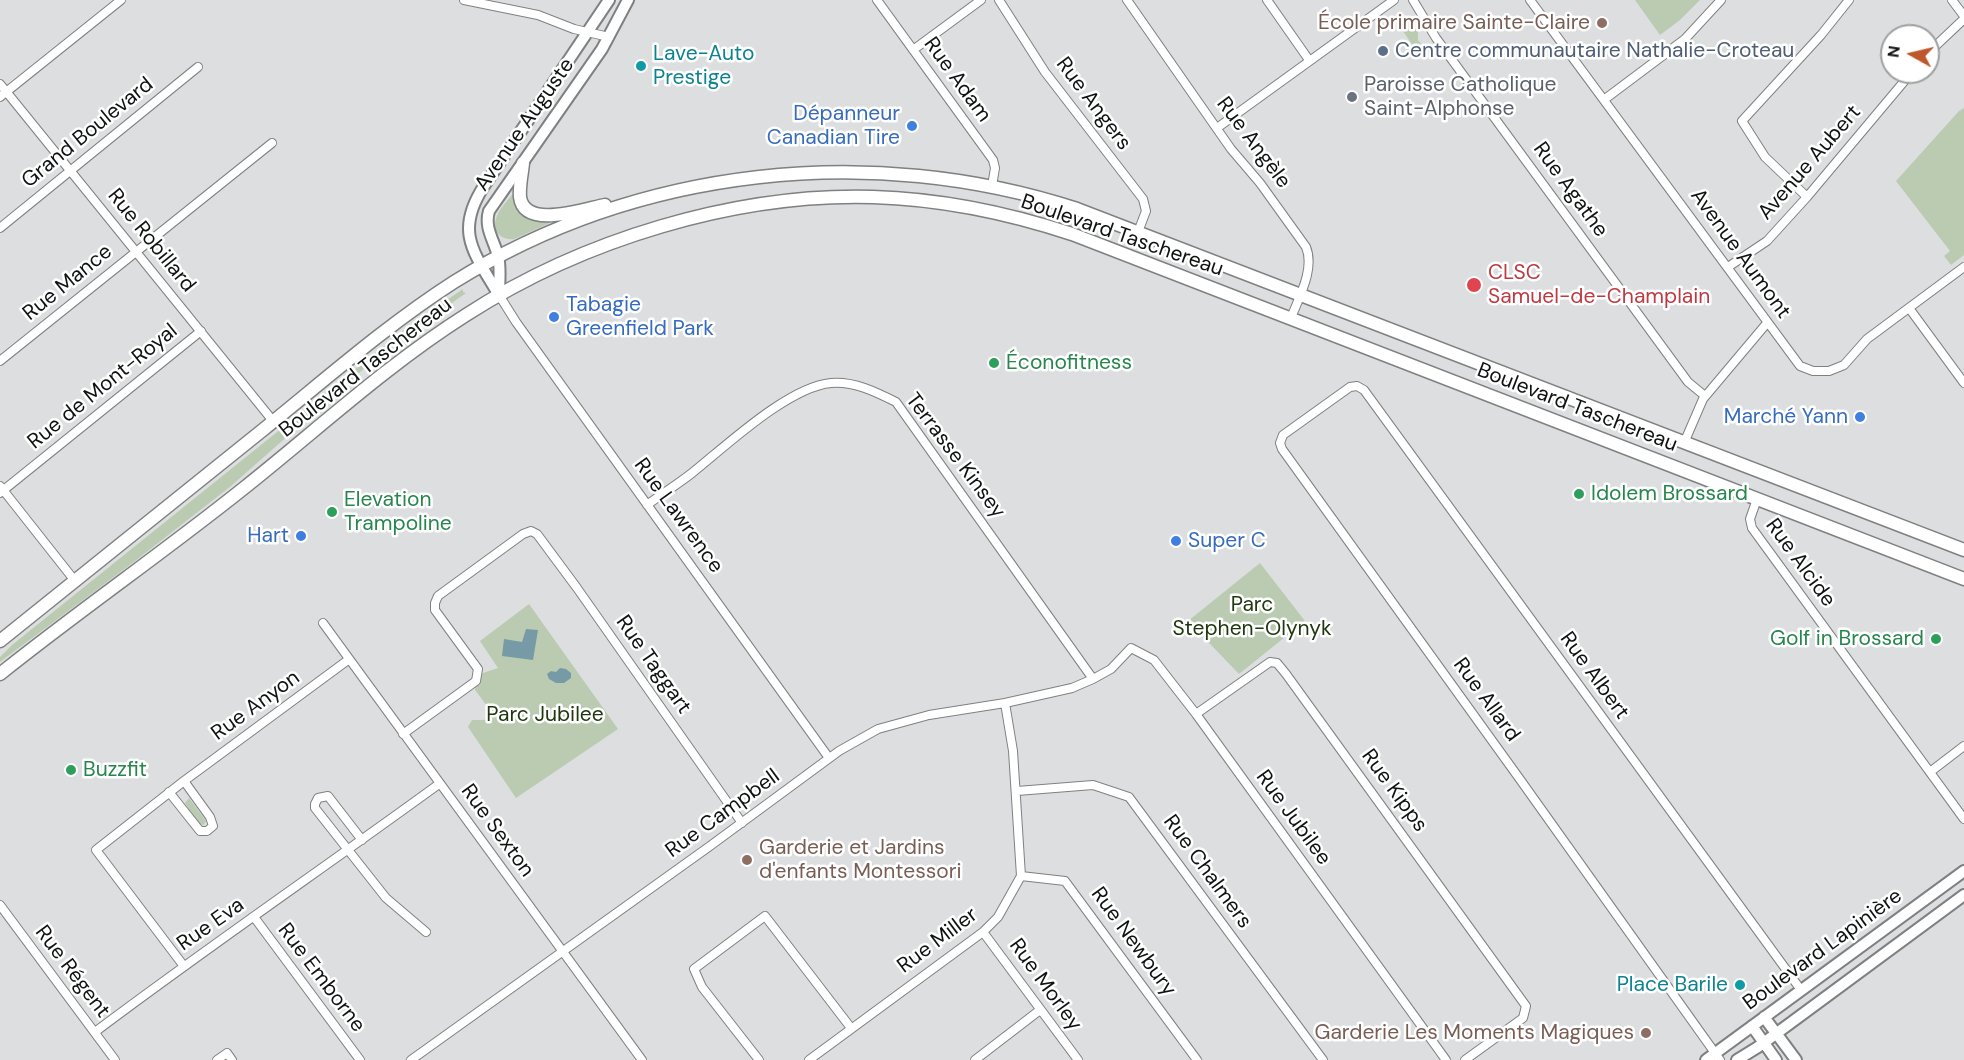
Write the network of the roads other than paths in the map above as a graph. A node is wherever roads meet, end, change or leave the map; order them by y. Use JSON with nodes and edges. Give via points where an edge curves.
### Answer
{"nodes":[{"id":1,"x":121,"y":0,"type":"edge"},
{"id":2,"x":464,"y":0,"type":"edge"},
{"id":3,"x":609,"y":0,"type":"edge"},
{"id":4,"x":628,"y":0,"type":"edge"},
{"id":5,"x":877,"y":0,"type":"edge"},
{"id":6,"x":981,"y":0,"type":"edge"},
{"id":7,"x":999,"y":0,"type":"edge"},
{"id":8,"x":1127,"y":0,"type":"edge"},
{"id":9,"x":1267,"y":0,"type":"edge"},
{"id":10,"x":1394,"y":0,"type":"edge"},
{"id":11,"x":1413,"y":0,"type":"edge"},
{"id":12,"x":1530,"y":0,"type":"edge"},
{"id":13,"x":1721,"y":0,"type":"edge"},
{"id":14,"x":1849,"y":0,"type":"edge"},
{"id":15,"x":1952,"y":0,"type":"edge"},
{"id":16,"x":1964,"y":18,"type":"edge"},
{"id":17,"x":588,"y":33,"type":"junction"},
{"id":18,"x":609,"y":37,"type":"junction"},
{"id":19,"x":1940,"y":41,"type":"edge"},
{"id":20,"x":913,"y":50,"type":"junction"},
{"id":21,"x":1309,"y":60,"type":"junction"},
{"id":22,"x":198,"y":67,"type":"dead end"},
{"id":23,"x":0,"y":84,"type":"edge"},
{"id":24,"x":1901,"y":84,"type":"edge"},
{"id":25,"x":3,"y":95,"type":"edge"},
{"id":26,"x":1605,"y":99,"type":"junction"},
{"id":27,"x":1217,"y":128,"type":"junction"},
{"id":28,"x":272,"y":143,"type":"dead end"},
{"id":29,"x":524,"y":163,"type":"junction"},
{"id":30,"x":70,"y":172,"type":"junction"},
{"id":31,"x":992,"y":186,"type":"junction"},
{"id":32,"x":671,"y":192,"type":"junction"},
{"id":33,"x":1807,"y":197,"type":"junction"},
{"id":34,"x":0,"y":228,"type":"edge"},
{"id":35,"x":1138,"y":232,"type":"junction"},
{"id":36,"x":135,"y":251,"type":"junction"},
{"id":37,"x":498,"y":257,"type":"junction"},
{"id":38,"x":482,"y":266,"type":"junction"},
{"id":39,"x":1728,"y":267,"type":"junction"},
{"id":40,"x":1964,"y":267,"type":"edge"},
{"id":41,"x":499,"y":295,"type":"junction"},
{"id":42,"x":1300,"y":295,"type":"junction"},
{"id":43,"x":1909,"y":309,"type":"junction"},
{"id":44,"x":1291,"y":318,"type":"junction"},
{"id":45,"x":1767,"y":323,"type":"junction"},
{"id":46,"x":201,"y":331,"type":"junction"},
{"id":47,"x":0,"y":361,"type":"edge"},
{"id":48,"x":1964,"y":383,"type":"edge"},
{"id":49,"x":1357,"y":386,"type":"joint"},
{"id":50,"x":1705,"y":396,"type":"junction"},
{"id":51,"x":273,"y":422,"type":"junction"},
{"id":52,"x":1684,"y":443,"type":"junction"},
{"id":53,"x":1,"y":490,"type":"edge"},
{"id":54,"x":1757,"y":499,"type":"junction"},
{"id":55,"x":647,"y":505,"type":"junction"},
{"id":56,"x":1964,"y":550,"type":"edge"},
{"id":57,"x":1964,"y":579,"type":"edge"},
{"id":58,"x":75,"y":581,"type":"junction"},
{"id":59,"x":323,"y":623,"type":"dead end"},
{"id":60,"x":0,"y":641,"type":"edge"},
{"id":61,"x":348,"y":660,"type":"junction"},
{"id":62,"x":0,"y":674,"type":"edge"},
{"id":63,"x":1093,"y":679,"type":"junction"},
{"id":64,"x":1005,"y":704,"type":"junction"},
{"id":65,"x":1196,"y":714,"type":"junction"},
{"id":66,"x":404,"y":734,"type":"junction"},
{"id":67,"x":1964,"y":746,"type":"edge"},
{"id":68,"x":830,"y":758,"type":"junction"},
{"id":69,"x":1930,"y":772,"type":"junction"},
{"id":70,"x":184,"y":781,"type":"junction"},
{"id":71,"x":439,"y":784,"type":"junction"},
{"id":72,"x":1017,"y":791,"type":"junction"},
{"id":73,"x":169,"y":792,"type":"junction"},
{"id":74,"x":1964,"y":819,"type":"edge"},
{"id":75,"x":742,"y":823,"type":"junction"},
{"id":76,"x":362,"y":840,"type":"junction"},
{"id":77,"x":349,"y":850,"type":"junction"},
{"id":78,"x":1964,"y":871,"type":"edge"},
{"id":79,"x":1022,"y":876,"type":"junction"},
{"id":80,"x":1964,"y":895,"type":"edge"},
{"id":81,"x":0,"y":905,"type":"edge"},
{"id":82,"x":254,"y":917,"type":"junction"},
{"id":83,"x":426,"y":932,"type":"dead end"},
{"id":84,"x":983,"y":932,"type":"junction"},
{"id":85,"x":563,"y":952,"type":"junction"},
{"id":86,"x":183,"y":965,"type":"junction"},
{"id":87,"x":1801,"y":990,"type":"junction"},
{"id":88,"x":1040,"y":1010,"type":"junction"},
{"id":89,"x":1764,"y":1017,"type":"junction"},
{"id":90,"x":1752,"y":1026,"type":"junction"},
{"id":91,"x":851,"y":1028,"type":"junction"},
{"id":92,"x":95,"y":1032,"type":"junction"},
{"id":93,"x":1776,"y":1034,"type":"junction"},
{"id":94,"x":1764,"y":1043,"type":"junction"},
{"id":95,"x":1714,"y":1058,"type":"edge"},
{"id":96,"x":115,"y":1060,"type":"edge"},
{"id":97,"x":216,"y":1060,"type":"edge"},
{"id":98,"x":232,"y":1060,"type":"edge"},
{"id":99,"x":360,"y":1060,"type":"edge"},
{"id":100,"x":411,"y":1060,"type":"edge"},
{"id":101,"x":642,"y":1060,"type":"edge"},
{"id":102,"x":759,"y":1060,"type":"edge"},
{"id":103,"x":809,"y":1060,"type":"edge"},
{"id":104,"x":975,"y":1060,"type":"edge"},
{"id":105,"x":1078,"y":1060,"type":"edge"},
{"id":106,"x":1197,"y":1060,"type":"edge"},
{"id":107,"x":1323,"y":1060,"type":"edge"},
{"id":108,"x":1446,"y":1060,"type":"edge"},
{"id":109,"x":1465,"y":1060,"type":"edge"},
{"id":110,"x":1737,"y":1060,"type":"edge"},
{"id":111,"x":1776,"y":1060,"type":"edge"},
{"id":112,"x":1796,"y":1060,"type":"edge"}],
"edges":[{"from":1,"to":25,"type":"street"},
{"from":2,"to":17,"type":"street","via":[[538,15]]},
{"from":3,"to":17,"type":"main road","name":"Avenue Auguste"},
{"from":4,"to":18,"type":"main road","name":"Avenue Auguste"},
{"from":5,"to":20,"type":"street","name":"Rue Adam"},
{"from":6,"to":20,"type":"street"},
{"from":7,"to":35,"type":"street","name":"Rue Angers","via":[[1045,72],[1143,199],[1146,211]]},
{"from":8,"to":27,"type":"street","name":"Rue Angèle"},
{"from":9,"to":21,"type":"street"},
{"from":10,"to":21,"type":"street"},
{"from":11,"to":50,"type":"street","name":"Rue Agathe","via":[[1436,38],[1688,382]]},
{"from":12,"to":26,"type":"street","name":"Avenue Aumont"},
{"from":13,"to":26,"type":"street","via":[[1685,39]]},
{"from":14,"to":33,"type":"street","via":[[1742,121],[1765,157]]},
{"from":15,"to":16,"type":"street"},
{"from":16,"to":19,"type":"street"},
{"from":17,"to":18,"type":"street"},
{"from":17,"to":38,"type":"main road","name":"Avenue Auguste","via":[[473,204],[469,232]]},
{"from":18,"to":29,"type":"main road","name":"Avenue Auguste"},
{"from":20,"to":31,"type":"street","name":"Rue Adam","via":[[993,159]]},
{"from":21,"to":27,"type":"street"},
{"from":22,"to":30,"type":"street","name":"Grand Boulevard"},
{"from":23,"to":25,"type":"street","name":"Rue Robillard"},
{"from":24,"to":33,"type":"street","name":"Avenue Aubert"},
{"from":25,"to":30,"type":"street","name":"Rue Robillard"},
{"from":26,"to":39,"type":"street","name":"Avenue Aumont"},
{"from":27,"to":42,"type":"street","name":"Rue Angèle","via":[[1306,246],[1309,261]]},
{"from":28,"to":36,"type":"street","name":"Rue Mance"},
{"from":29,"to":32,"type":"main road","via":[[520,200],[527,210],[539,216]]},
{"from":29,"to":37,"type":"main road","name":"Avenue Auguste","via":[[488,214],[488,230]]},
{"from":30,"to":34,"type":"street","name":"Grand Boulevard"},
{"from":30,"to":36,"type":"street","name":"Rue Robillard"},
{"from":31,"to":32,"type":"main road","name":"Boulevard Taschereau","via":[[914,175],[845,172],[764,176]]},
{"from":31,"to":35,"type":"main road","name":"Boulevard Taschereau","via":[[1063,204]]},
{"from":32,"to":37,"type":"main road","name":"Boulevard Taschereau","via":[[590,217]]},
{"from":33,"to":39,"type":"street","name":"Avenue Aubert","via":[[1767,241]]},
{"from":35,"to":42,"type":"main road","name":"Boulevard Taschereau"},
{"from":36,"to":46,"type":"street","name":"Rue Robillard"},
{"from":36,"to":47,"type":"street","name":"Rue Mance"},
{"from":37,"to":38,"type":"main road","name":"Boulevard Taschereau"},
{"from":37,"to":41,"type":"main road","name":"Avenue Auguste"},
{"from":38,"to":41,"type":"main road","name":"Avenue Auguste"},
{"from":38,"to":51,"type":"main road","name":"Boulevard Taschereau","via":[[403,318]]},
{"from":39,"to":45,"type":"street","name":"Avenue Aumont"},
{"from":40,"to":43,"type":"street","name":"Avenue Aumont"},
{"from":41,"to":44,"type":"main road","name":"Boulevard Taschereau","via":[[613,243],[708,215],[802,200],[874,197],[961,207],[1048,226]]},
{"from":41,"to":55,"type":"street","name":"Rue Lawrence"},
{"from":41,"to":62,"type":"main road","name":"Boulevard Taschereau","via":[[410,354],[171,545]]},
{"from":42,"to":44,"type":"street","name":"Rue Angèle"},
{"from":42,"to":52,"type":"main road","name":"Boulevard Taschereau"},
{"from":43,"to":45,"type":"street","name":"Avenue Aumont","via":[[1867,339],[1844,365],[1829,371],[1800,366]]},
{"from":43,"to":48,"type":"street"},
{"from":44,"to":54,"type":"main road","name":"Boulevard Taschereau"},
{"from":45,"to":50,"type":"street"},
{"from":46,"to":51,"type":"street","name":"Rue Robillard"},
{"from":46,"to":53,"type":"street","name":"Rue de Mont-Royal"},
{"from":49,"to":87,"type":"street","name":"Rue Albert","via":[[1364,390]]},
{"from":49,"to":95,"type":"street","name":"Rue Allard","via":[[1285,433],[1281,447]]},
{"from":50,"to":52,"type":"street"},
{"from":51,"to":58,"type":"main road","name":"Boulevard Taschereau"},
{"from":52,"to":56,"type":"main road","name":"Boulevard Taschereau"},
{"from":53,"to":58,"type":"street"},
{"from":54,"to":57,"type":"main road","name":"Boulevard Taschereau"},
{"from":54,"to":69,"type":"street","name":"Rue Alcide","via":[[1750,519],[1752,528]]},
{"from":55,"to":63,"type":"street","name":"Terrasse Kinsey","via":[[731,439],[804,390],[832,383],[868,388],[896,402]]},
{"from":55,"to":68,"type":"street","name":"Rue Lawrence"},
{"from":58,"to":60,"type":"main road","name":"Boulevard Taschereau"},
{"from":59,"to":61,"type":"street","name":"Rue Sexton"},
{"from":61,"to":66,"type":"street","name":"Rue Sexton"},
{"from":61,"to":70,"type":"street","name":"Rue Anyon"},
{"from":63,"to":64,"type":"street","name":"Rue Campbell"},
{"from":63,"to":65,"type":"street","name":"Rue Jubilee","via":[[1111,669],[1131,648],[1154,660]]},
{"from":64,"to":68,"type":"street","name":"Rue Campbell","via":[[929,715],[878,729]]},
{"from":64,"to":72,"type":"street"},
{"from":65,"to":108,"type":"street","name":"Rue Jubilee"},
{"from":65,"to":109,"type":"street","name":"Rue Kipps","via":[[1270,662],[1277,663],[1526,1006],[1519,1021]]},
{"from":66,"to":71,"type":"street","name":"Rue Sexton"},
{"from":66,"to":75,"type":"street","name":"Rue Taggart","via":[[476,681],[478,669],[435,610],[438,596],[531,531],[576,586]]},
{"from":67,"to":69,"type":"street"},
{"from":68,"to":75,"type":"street","name":"Rue Campbell"},
{"from":69,"to":74,"type":"street","name":"Rue Alcide"},
{"from":70,"to":73,"type":"street","name":"Rue Anyon"},
{"from":70,"to":73,"type":"street","via":[[210,816],[213,826],[207,831],[200,831]]},
{"from":71,"to":76,"type":"street","name":"Rue Eva"},
{"from":71,"to":85,"type":"street","name":"Rue Sexton"},
{"from":72,"to":79,"type":"street"},
{"from":72,"to":107,"type":"street","name":"Rue Chalmers","via":[[1093,785],[1130,797]]},
{"from":73,"to":86,"type":"street","name":"Rue Anyon","via":[[96,850]]},
{"from":75,"to":85,"type":"street","name":"Rue Campbell"},
{"from":76,"to":77,"type":"street","name":"Rue Eva"},
{"from":76,"to":77,"type":"street","via":[[328,796],[318,798],[315,808]]},
{"from":77,"to":82,"type":"street","name":"Rue Eva"},
{"from":77,"to":83,"type":"street","via":[[386,898]]},
{"from":78,"to":87,"type":"main road","name":"Boulevard Lapinière"},
{"from":79,"to":84,"type":"street","name":"Rue Miller","via":[[998,917]]},
{"from":79,"to":106,"type":"street","name":"Rue Newbury","via":[[1065,881]]},
{"from":80,"to":93,"type":"main road","name":"Boulevard Lapinière"},
{"from":81,"to":92,"type":"street","name":"Rue Régent"},
{"from":82,"to":86,"type":"street","name":"Rue Eva"},
{"from":82,"to":99,"type":"street","name":"Rue Emborne"},
{"from":84,"to":88,"type":"street","name":"Rue Morley"},
{"from":84,"to":91,"type":"street","name":"Rue Miller"},
{"from":85,"to":100,"type":"street","name":"Rue Campbell"},
{"from":85,"to":101,"type":"street","name":"Rue Sexton"},
{"from":86,"to":92,"type":"street","name":"Rue Eva"},
{"from":87,"to":89,"type":"main road","name":"Boulevard Lapinière"},
{"from":88,"to":104,"type":"street"},
{"from":88,"to":105,"type":"street","name":"Rue Morley"},
{"from":89,"to":90,"type":"main road","name":"Boulevard Lapinière"},
{"from":89,"to":93,"type":"main road"},
{"from":90,"to":94,"type":"main road"},
{"from":90,"to":95,"type":"main road","name":"Boulevard Lapinière"},
{"from":91,"to":102,"type":"street","via":[[765,916],[694,969],[702,987]]},
{"from":91,"to":103,"type":"street","name":"Rue Miller"},
{"from":92,"to":96,"type":"street","name":"Rue Régent"},
{"from":93,"to":94,"type":"main road","name":"Boulevard Lapinière"},
{"from":93,"to":112,"type":"main road"},
{"from":94,"to":110,"type":"main road","name":"Boulevard Lapinière"},
{"from":94,"to":111,"type":"main road"},
{"from":97,"to":98,"type":"street","via":[[227,1053]]}]}
